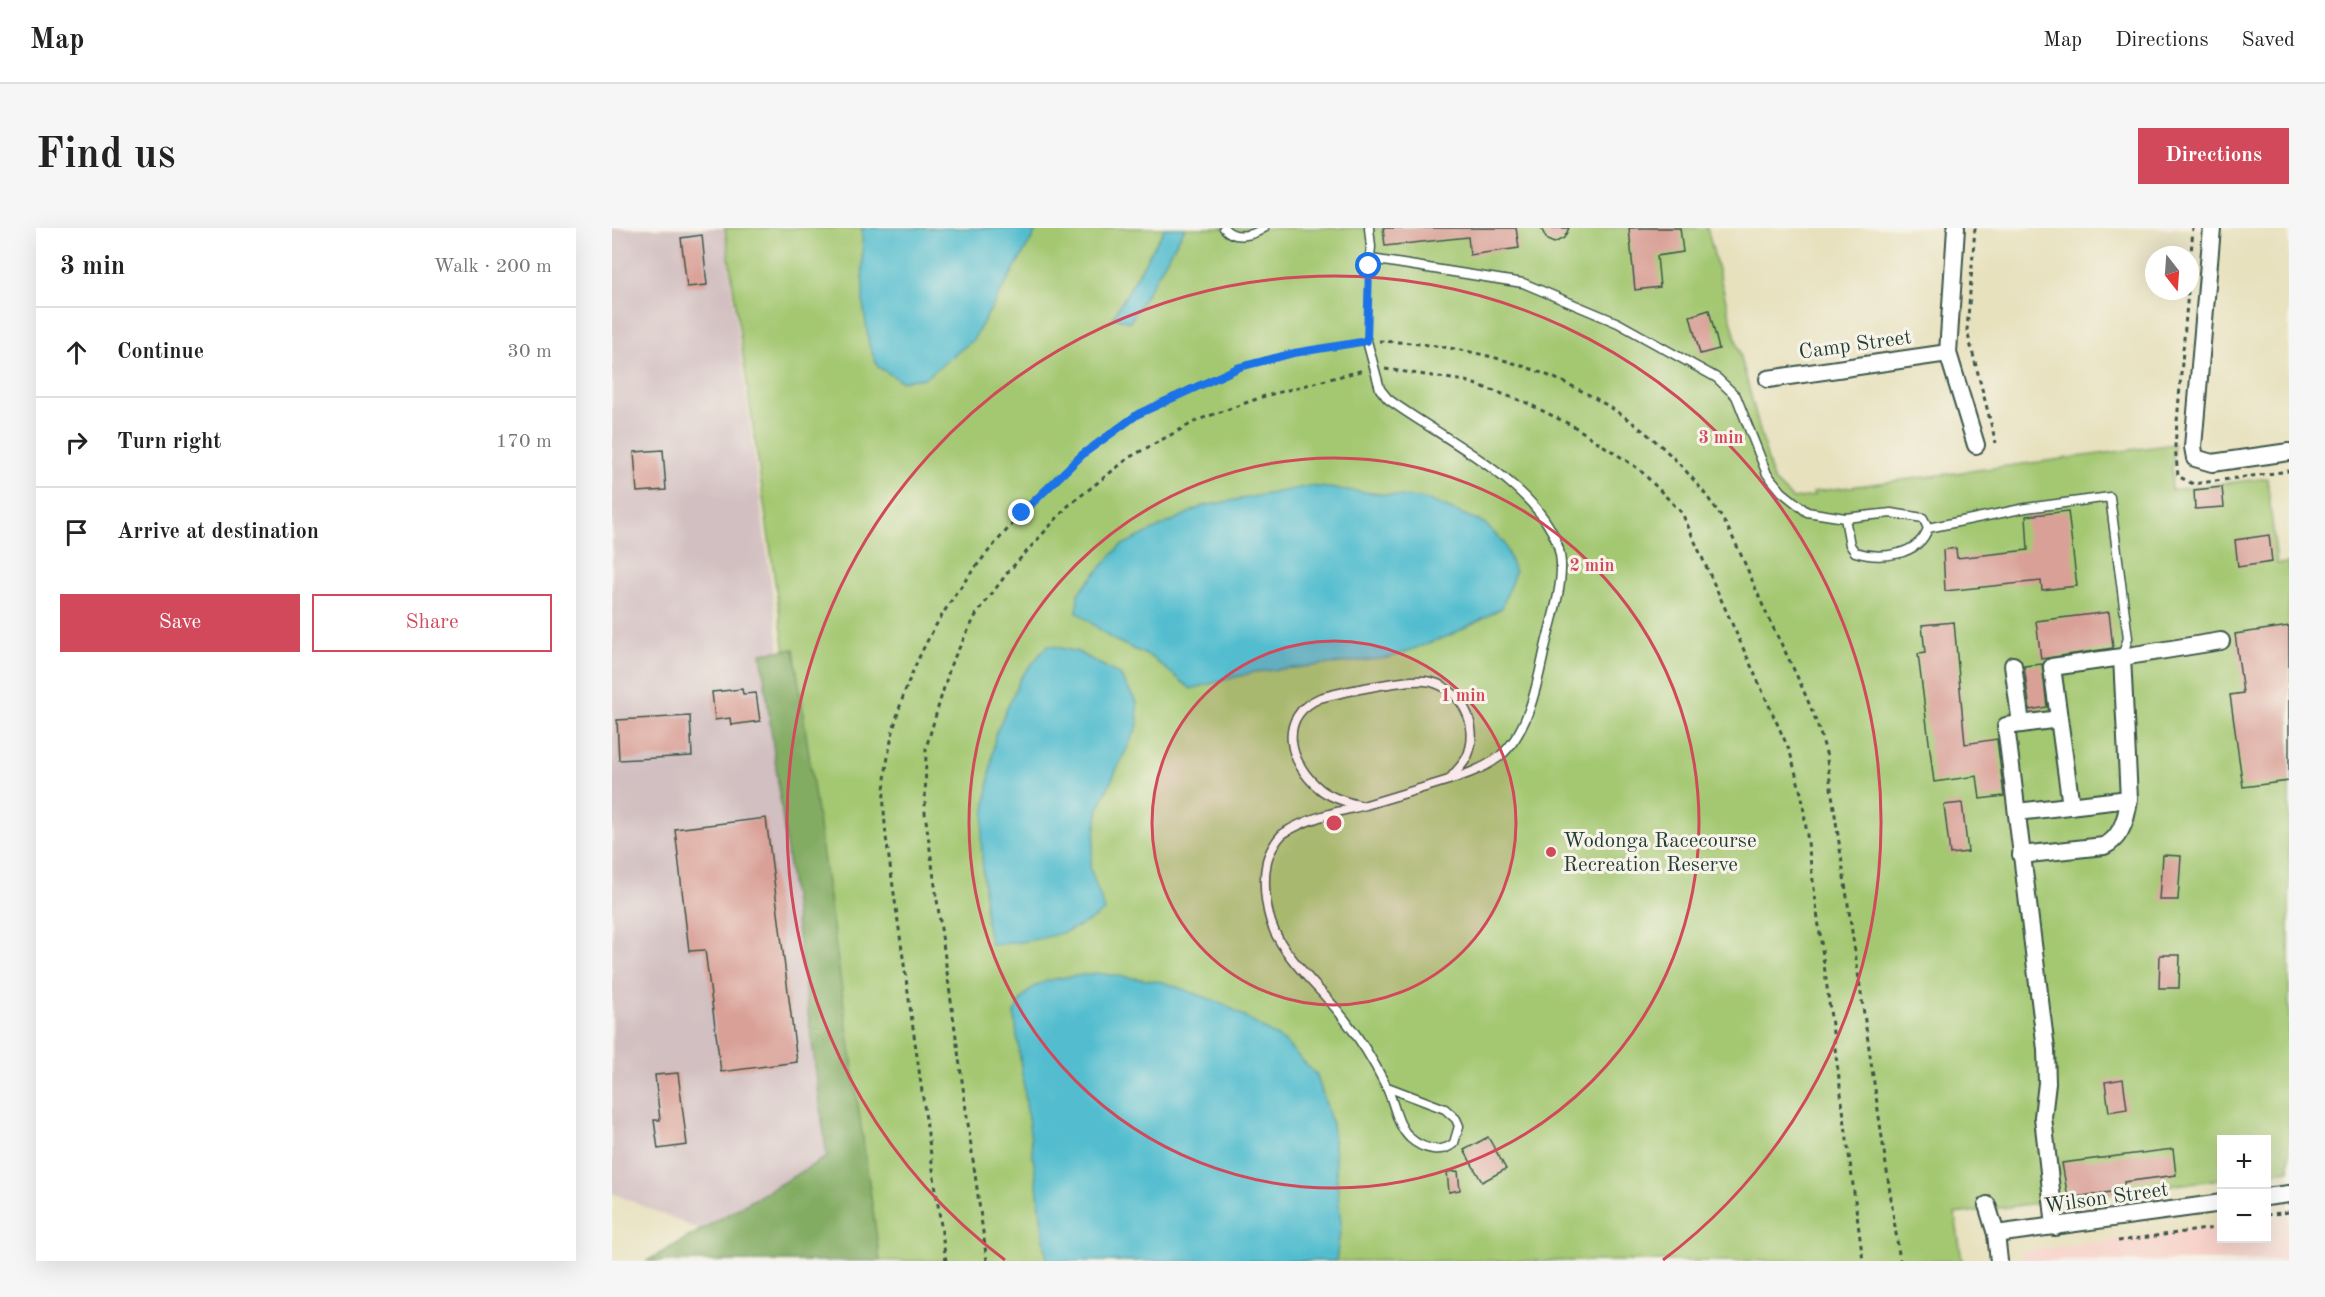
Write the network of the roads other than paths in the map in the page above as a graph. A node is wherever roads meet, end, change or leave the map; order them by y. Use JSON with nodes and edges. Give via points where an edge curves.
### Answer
{"nodes":[{"id":1,"x":1224,"y":228,"type":"edge"},
{"id":2,"x":1264,"y":228,"type":"edge"},
{"id":3,"x":1369,"y":228,"type":"edge"},
{"id":4,"x":1956,"y":228,"type":"edge"},
{"id":5,"x":2212,"y":228,"type":"edge"},
{"id":6,"x":1367,"y":341,"type":"road end"},
{"id":7,"x":1948,"y":353,"type":"junction"},
{"id":8,"x":1768,"y":380,"type":"dead end"},
{"id":9,"x":1976,"y":445,"type":"dead end"},
{"id":10,"x":2289,"y":452,"type":"edge"},
{"id":11,"x":1845,"y":518,"type":"junction"},
{"id":12,"x":1928,"y":528,"type":"junction"},
{"id":13,"x":2221,"y":641,"type":"dead end"},
{"id":14,"x":2122,"y":657,"type":"junction"},
{"id":15,"x":2013,"y":665,"type":"dead end"},
{"id":16,"x":2059,"y":719,"type":"junction"},
{"id":17,"x":2021,"y":724,"type":"junction"},
{"id":18,"x":1450,"y":779,"type":"junction"},
{"id":19,"x":2129,"y":800,"type":"junction"},
{"id":20,"x":1362,"y":806,"type":"junction"},
{"id":21,"x":2071,"y":806,"type":"junction"},
{"id":22,"x":2017,"y":812,"type":"junction"},
{"id":23,"x":2021,"y":855,"type":"junction"},
{"id":24,"x":1387,"y":1087,"type":"junction"},
{"id":25,"x":2289,"y":1194,"type":"edge"},
{"id":26,"x":2271,"y":1196,"type":"edge"},
{"id":27,"x":2217,"y":1204,"type":"edge"},
{"id":28,"x":1987,"y":1205,"type":"dead end"},
{"id":29,"x":2055,"y":1227,"type":"junction"},
{"id":30,"x":1996,"y":1234,"type":"junction"},
{"id":31,"x":1999,"y":1261,"type":"edge"}],
"edges":[{"from":1,"to":2,"type":"lane","via":[[1246,236]]},
{"from":3,"to":11,"type":"lane","via":[[1370,262],[1523,283],[1618,323],[1717,378],[1736,396],[1767,474],[1782,492],[1807,512]]},
{"from":4,"to":7,"type":"street"},
{"from":5,"to":10,"type":"street","via":[[2195,458],[2211,463]]},
{"from":6,"to":18,"type":"lane","via":[[1380,389],[1388,399],[1493,467],[1535,508],[1561,560],[1540,671],[1523,724],[1498,757],[1477,770]]},
{"from":7,"to":8,"type":"street","name":"Camp Street"},
{"from":7,"to":9,"type":"street"},
{"from":11,"to":12,"type":"lane","via":[[1907,513],[1923,518]]},
{"from":11,"to":12,"type":"lane","via":[[1850,545],[1855,552],[1869,557],[1911,548],[1925,540]]},
{"from":12,"to":14,"type":"lane","via":[[2026,508],[2109,497],[2128,638]]},
{"from":13,"to":14,"type":"street"},
{"from":14,"to":16,"type":"street","via":[[2052,667]]},
{"from":14,"to":19,"type":"street"},
{"from":15,"to":17,"type":"street"},
{"from":16,"to":17,"type":"street"},
{"from":16,"to":21,"type":"street"},
{"from":17,"to":22,"type":"street","via":[[2006,726]]},
{"from":18,"to":20,"type":"lane"},
{"from":18,"to":20,"type":"lane","via":[[1467,757],[1471,729],[1462,704],[1441,684],[1423,680],[1329,695],[1307,703],[1299,711],[1292,734],[1301,770],[1322,790]]},
{"from":19,"to":21,"type":"street"},
{"from":19,"to":23,"type":"street","via":[[2127,815],[2111,843],[2091,849]]},
{"from":20,"to":24,"type":"lane","via":[[1314,818],[1281,835],[1268,858],[1265,881],[1269,917],[1279,940],[1345,1020]]},
{"from":21,"to":22,"type":"street"},
{"from":22,"to":23,"type":"street"},
{"from":23,"to":29,"type":"street","via":[[2046,1049],[2043,1117]]},
{"from":24,"to":24,"type":"lane","via":[[1393,1110],[1411,1139],[1431,1149],[1445,1149],[1454,1143],[1459,1126],[1451,1113]]},
{"from":25,"to":26,"type":"street"},
{"from":27,"to":29,"type":"street","name":"Wilson Street"},
{"from":28,"to":30,"type":"street"},
{"from":29,"to":30,"type":"street","name":"Wilson Street"},
{"from":30,"to":31,"type":"street"}]}
